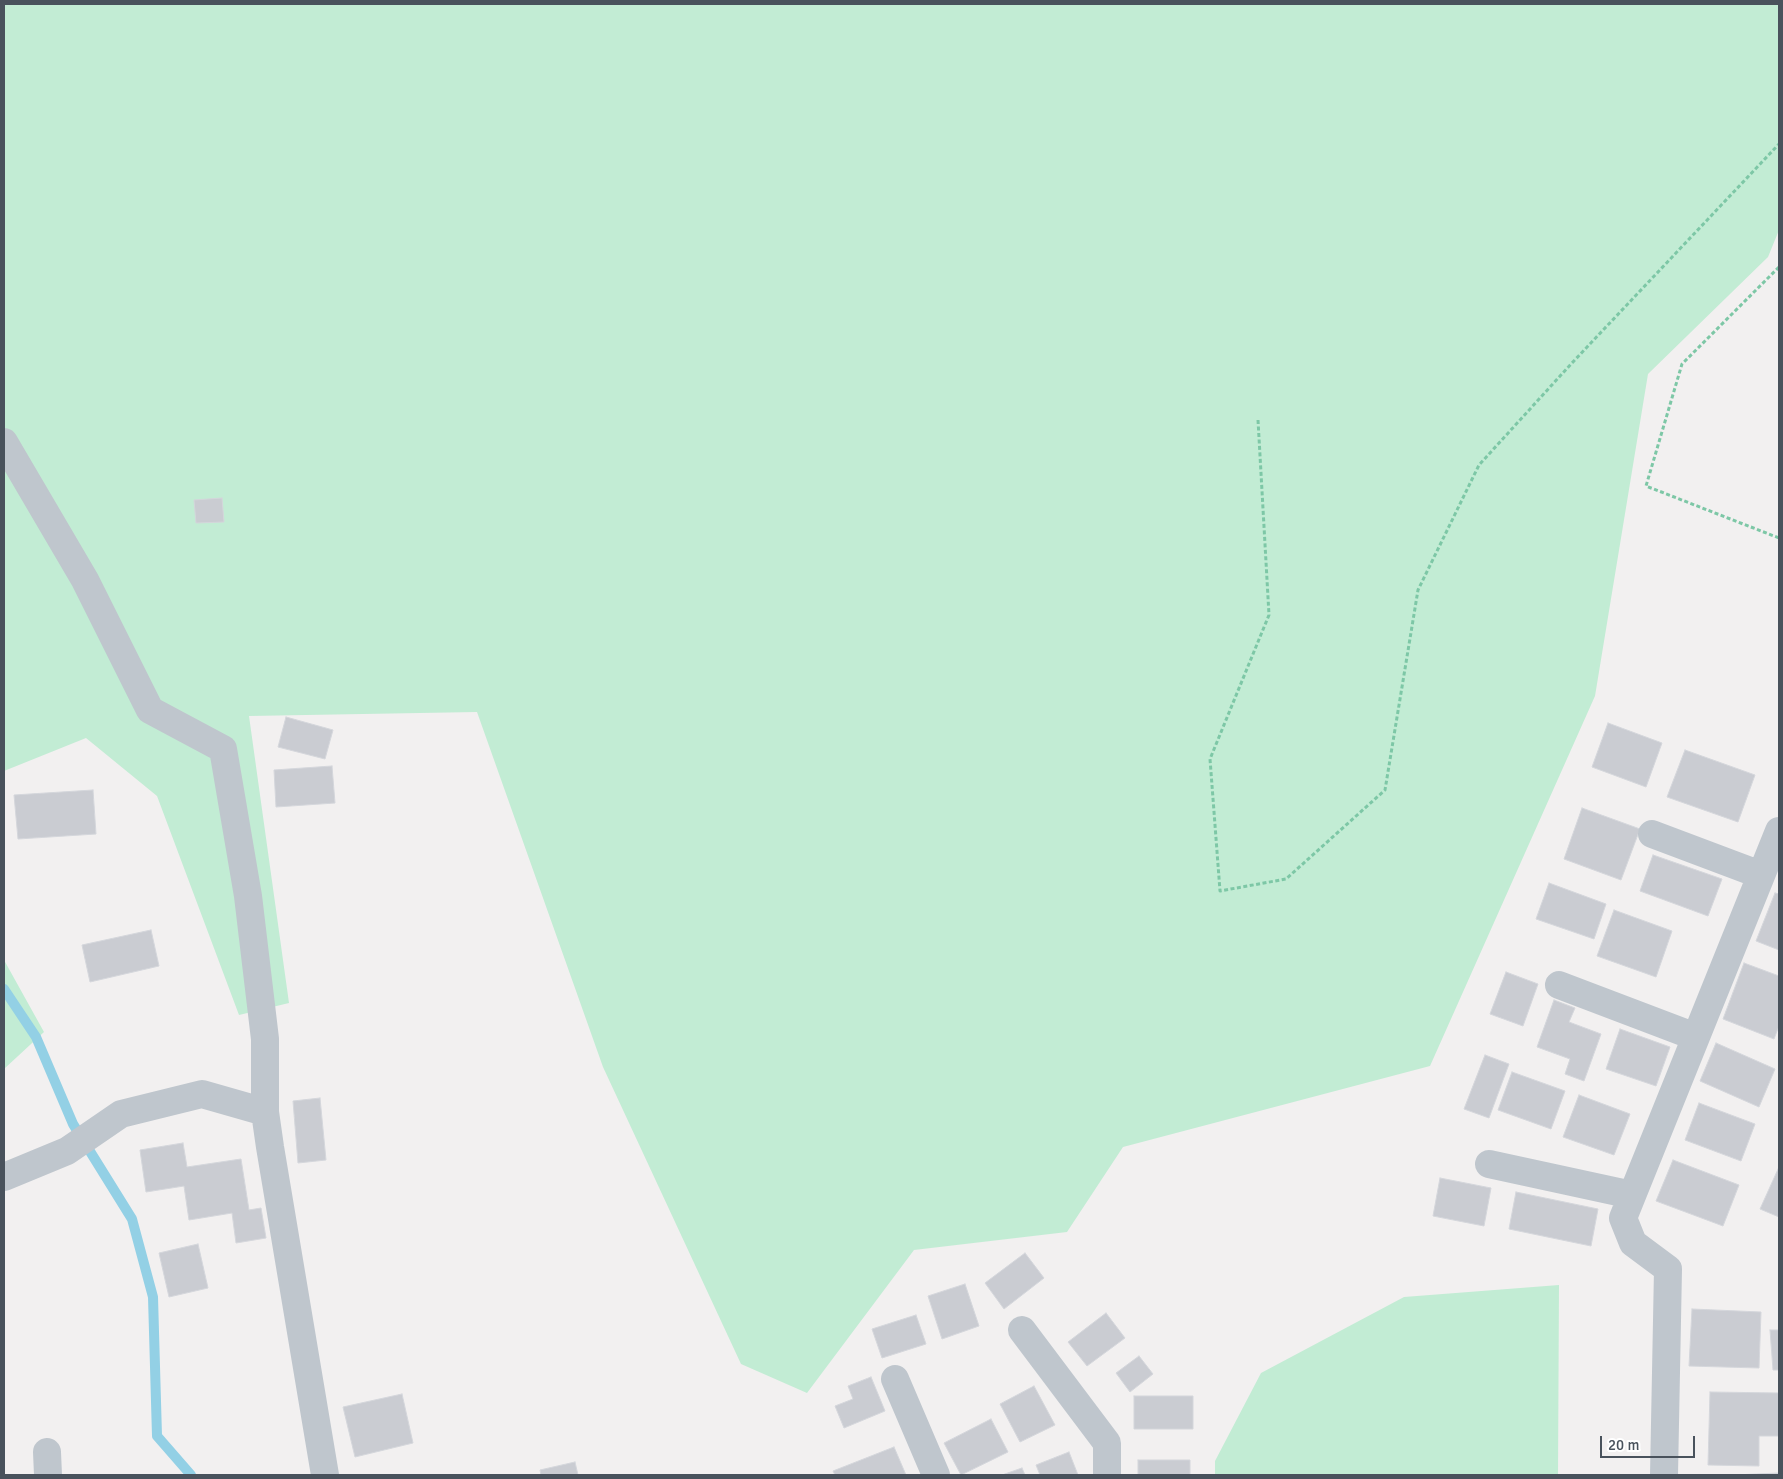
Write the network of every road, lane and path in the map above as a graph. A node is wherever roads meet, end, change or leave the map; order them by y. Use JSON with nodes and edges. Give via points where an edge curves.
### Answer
{"nodes":[{"id":1,"x":1779,"y":144,"type":"edge"},
{"id":2,"x":1779,"y":267,"type":"edge"},
{"id":3,"x":1258,"y":420,"type":"dead end"},
{"id":4,"x":4,"y":442,"type":"edge"},
{"id":5,"x":1779,"y":538,"type":"edge"},
{"id":6,"x":1779,"y":831,"type":"edge"},
{"id":7,"x":1652,"y":834,"type":"dead end"},
{"id":8,"x":1761,"y":875,"type":"junction"},
{"id":9,"x":1559,"y":985,"type":"dead end"},
{"id":10,"x":1696,"y":1037,"type":"junction"},
{"id":11,"x":266,"y":1112,"type":"junction"},
{"id":12,"x":1489,"y":1164,"type":"dead end"},
{"id":13,"x":4,"y":1177,"type":"edge"},
{"id":14,"x":1632,"y":1195,"type":"junction"},
{"id":15,"x":1022,"y":1330,"type":"dead end"},
{"id":16,"x":895,"y":1380,"type":"dead end"},
{"id":17,"x":324,"y":1475,"type":"edge"},
{"id":18,"x":936,"y":1475,"type":"edge"},
{"id":19,"x":1107,"y":1475,"type":"edge"},
{"id":20,"x":1664,"y":1475,"type":"edge"}],
"edges":[{"from":1,"to":3,"type":"path","via":[[1479,465],[1418,590],[1385,790],[1286,879],[1220,891],[1210,759],[1269,616]]},
{"from":2,"to":5,"type":"path","via":[[1682,364],[1646,486]]},
{"from":4,"to":11,"type":"street","via":[[85,580],[150,710],[223,749],[248,896],[266,1039]]},
{"from":6,"to":8,"type":"street"},
{"from":7,"to":8,"type":"street"},
{"from":8,"to":10,"type":"street"},
{"from":9,"to":10,"type":"street"},
{"from":10,"to":14,"type":"street"},
{"from":11,"to":13,"type":"street","via":[[202,1094],[121,1114],[67,1151]]},
{"from":11,"to":17,"type":"street"},
{"from":12,"to":14,"type":"street"},
{"from":14,"to":20,"type":"street","via":[[1623,1218],[1633,1243],[1668,1269]]},
{"from":15,"to":19,"type":"street","via":[[1107,1443]]},
{"from":16,"to":18,"type":"street"}]}
